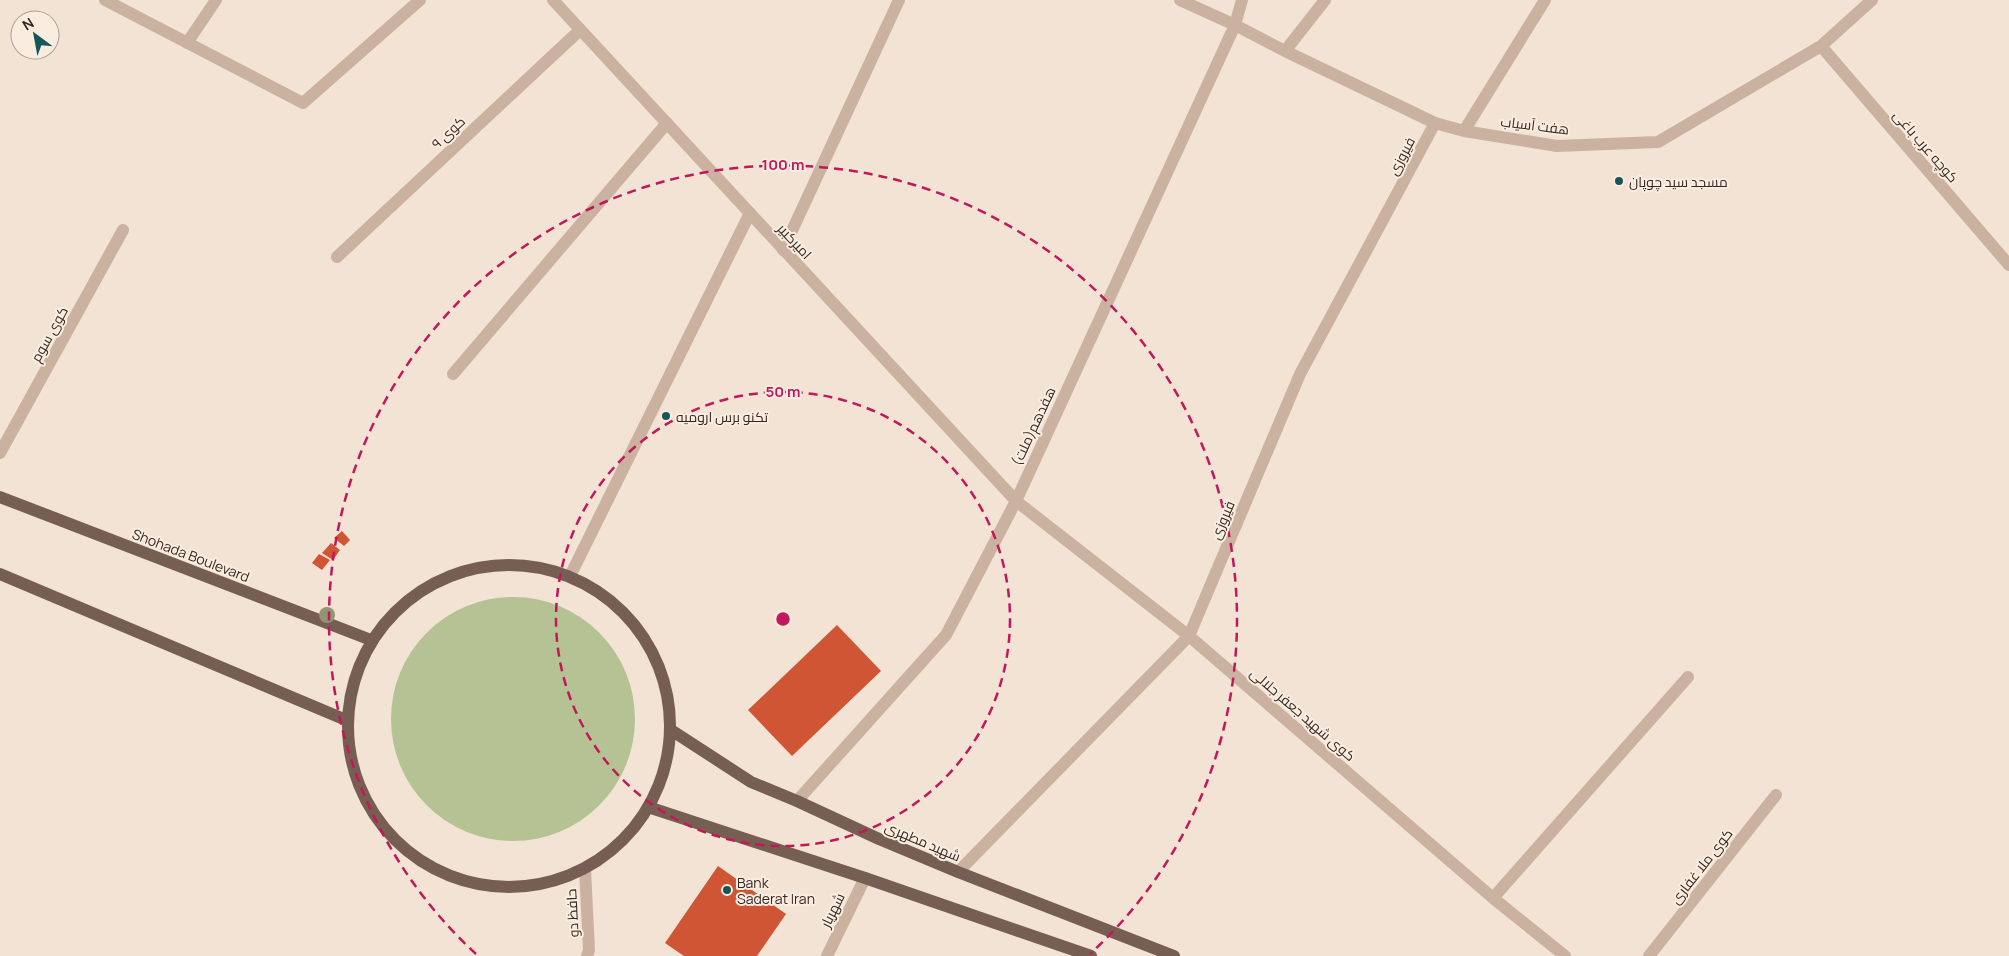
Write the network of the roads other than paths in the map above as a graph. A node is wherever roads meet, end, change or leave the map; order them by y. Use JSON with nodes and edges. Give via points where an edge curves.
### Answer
{"nodes":[{"id":1,"x":105,"y":0,"type":"edge"},
{"id":2,"x":216,"y":0,"type":"edge"},
{"id":3,"x":420,"y":0,"type":"edge"},
{"id":4,"x":553,"y":0,"type":"edge"},
{"id":5,"x":899,"y":0,"type":"edge"},
{"id":6,"x":1180,"y":0,"type":"edge"},
{"id":7,"x":1242,"y":0,"type":"edge"},
{"id":8,"x":1325,"y":0,"type":"edge"},
{"id":9,"x":1545,"y":0,"type":"edge"},
{"id":10,"x":1872,"y":0,"type":"edge"},
{"id":11,"x":1235,"y":25,"type":"junction"},
{"id":12,"x":580,"y":30,"type":"junction"},
{"id":13,"x":186,"y":43,"type":"junction"},
{"id":14,"x":1821,"y":46,"type":"junction"},
{"id":15,"x":1285,"y":51,"type":"junction"},
{"id":16,"x":667,"y":123,"type":"junction"},
{"id":17,"x":1435,"y":124,"type":"junction"},
{"id":18,"x":1464,"y":131,"type":"junction"},
{"id":19,"x":750,"y":213,"type":"junction"},
{"id":20,"x":124,"y":230,"type":"dead end"},
{"id":21,"x":783,"y":250,"type":"junction"},
{"id":22,"x":337,"y":257,"type":"dead end"},
{"id":23,"x":2009,"y":265,"type":"edge"},
{"id":24,"x":453,"y":374,"type":"dead end"},
{"id":25,"x":0,"y":452,"type":"edge"},
{"id":26,"x":0,"y":497,"type":"edge"},
{"id":27,"x":1016,"y":501,"type":"junction"},
{"id":28,"x":0,"y":574,"type":"edge"},
{"id":29,"x":570,"y":576,"type":"junction"},
{"id":30,"x":1189,"y":636,"type":"junction"},
{"id":31,"x":371,"y":640,"type":"junction"},
{"id":32,"x":1688,"y":677,"type":"dead end"},
{"id":33,"x":346,"y":720,"type":"junction"},
{"id":34,"x":671,"y":730,"type":"junction"},
{"id":35,"x":1776,"y":795,"type":"dead end"},
{"id":36,"x":798,"y":800,"type":"junction"},
{"id":37,"x":648,"y":807,"type":"junction"},
{"id":38,"x":585,"y":869,"type":"junction"},
{"id":39,"x":958,"y":872,"type":"junction"},
{"id":40,"x":865,"y":878,"type":"junction"},
{"id":41,"x":1493,"y":898,"type":"junction"},
{"id":42,"x":587,"y":956,"type":"edge"},
{"id":43,"x":827,"y":956,"type":"edge"},
{"id":44,"x":1090,"y":956,"type":"edge"},
{"id":45,"x":1174,"y":956,"type":"edge"},
{"id":46,"x":1565,"y":956,"type":"edge"},
{"id":47,"x":1649,"y":956,"type":"edge"}],
"edges":[{"from":1,"to":13,"type":"street"},
{"from":2,"to":13,"type":"street"},
{"from":3,"to":13,"type":"street","via":[[304,103]]},
{"from":4,"to":12,"type":"street","name":"امیرکبیر"},
{"from":5,"to":21,"type":"street"},
{"from":6,"to":11,"type":"street","name":"هفت آسیاب"},
{"from":7,"to":11,"type":"street","name":"هفدهم(ملت)"},
{"from":8,"to":15,"type":"street"},
{"from":9,"to":18,"type":"street"},
{"from":10,"to":14,"type":"street","name":"هفت آسیاب"},
{"from":11,"to":15,"type":"street","name":"هفت آسیاب"},
{"from":11,"to":27,"type":"street","name":"هفدهم(ملت)"},
{"from":12,"to":16,"type":"street","name":"امیرکبیر"},
{"from":12,"to":22,"type":"street","name":"کوی ۹"},
{"from":14,"to":18,"type":"street","name":"هفت آسیاب","via":[[1658,142],[1557,146]]},
{"from":14,"to":23,"type":"street","name":"کوچه عرب باغی"},
{"from":15,"to":17,"type":"street","name":"هفت آسیاب"},
{"from":16,"to":19,"type":"street","name":"امیرکبیر"},
{"from":16,"to":24,"type":"street"},
{"from":17,"to":18,"type":"street","name":"هفت آسیاب"},
{"from":17,"to":30,"type":"street","name":"فیروزی","via":[[1300,374]]},
{"from":19,"to":21,"type":"street","name":"امیرکبیر"},
{"from":19,"to":29,"type":"street"},
{"from":20,"to":25,"type":"street","name":"کوی سوم"},
{"from":21,"to":27,"type":"street","name":"امیرکبیر"},
{"from":26,"to":31,"type":"main road","name":"Shohada Boulevard"},
{"from":27,"to":30,"type":"street","name":"کوی شهید جعفر جلالی"},
{"from":27,"to":36,"type":"street","name":"هفدهم(ملت)","via":[[946,636]]},
{"from":28,"to":33,"type":"main road"},
{"from":29,"to":31,"type":"main road","via":[[513,564],[472,568],[432,583],[397,608]]},
{"from":29,"to":34,"type":"main road","via":[[594,587],[627,614],[651,648],[667,688]]},
{"from":30,"to":39,"type":"street","name":"فیروزی"},
{"from":30,"to":41,"type":"street","name":"کوی شهید جعفر جلالی"},
{"from":31,"to":33,"type":"main road","via":[[353,679]]},
{"from":32,"to":41,"type":"street"},
{"from":33,"to":38,"type":"main road","via":[[350,762],[365,802],[389,836],[422,864],[461,881],[502,888],[545,884]]},
{"from":34,"to":36,"type":"main road","name":"شهید مطهری","via":[[751,782]]},
{"from":34,"to":37,"type":"main road","via":[[660,783]]},
{"from":35,"to":47,"type":"street","name":"کوی ملا غفاری"},
{"from":36,"to":39,"type":"main road","name":"شهید مطهری"},
{"from":37,"to":38,"type":"main road","via":[[621,843]]},
{"from":37,"to":40,"type":"main road"},
{"from":38,"to":42,"type":"street","name":"حافظ دو"},
{"from":39,"to":45,"type":"main road","name":"شهید مطهری"},
{"from":40,"to":43,"type":"street","name":"شهریار"},
{"from":40,"to":44,"type":"main road"},
{"from":41,"to":46,"type":"street","name":"کوی شهید جعفر جلالی"}]}
